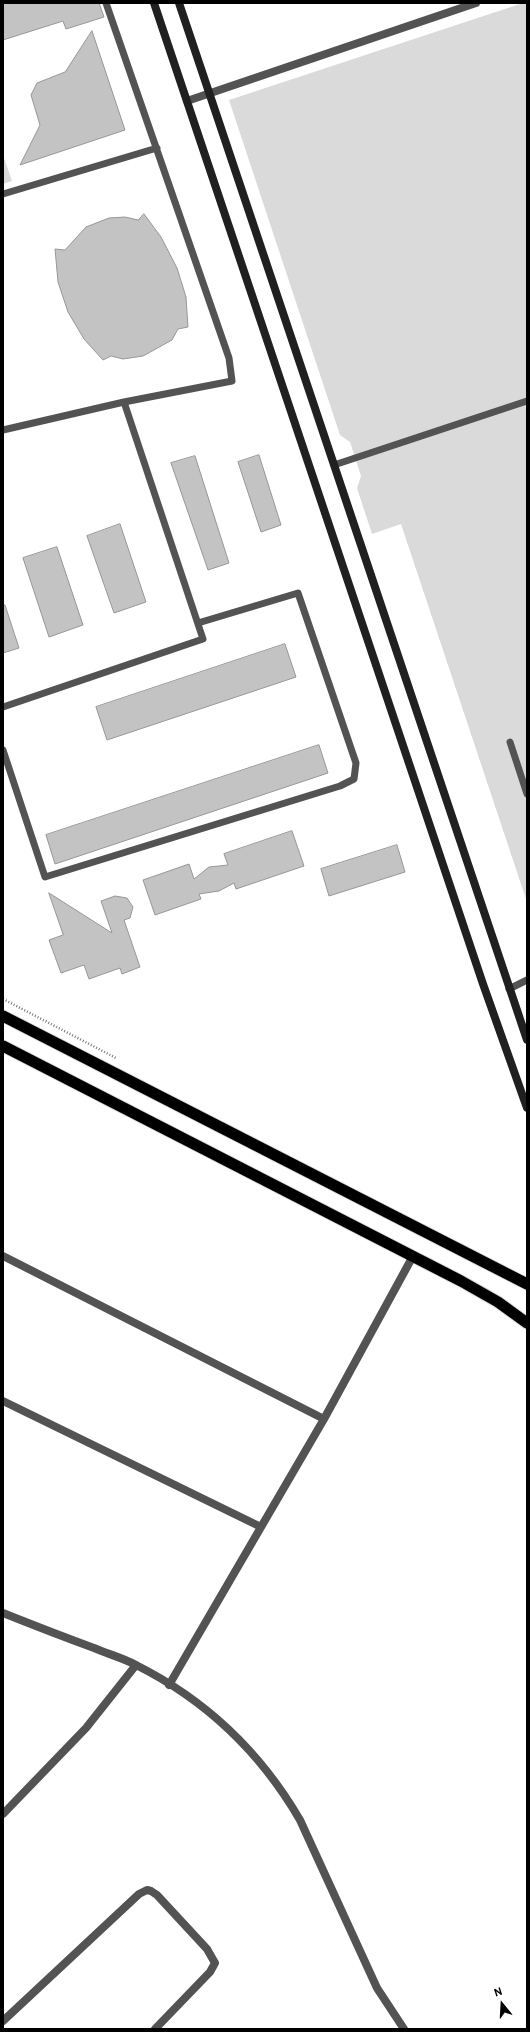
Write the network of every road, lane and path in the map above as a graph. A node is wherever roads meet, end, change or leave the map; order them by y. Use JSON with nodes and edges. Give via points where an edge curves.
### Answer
{"nodes":[{"id":1,"x":106,"y":3,"type":"edge"},
{"id":2,"x":154,"y":3,"type":"edge"},
{"id":3,"x":179,"y":3,"type":"edge"},
{"id":4,"x":476,"y":3,"type":"edge"},
{"id":5,"x":208,"y":92,"type":"junction"},
{"id":6,"x":187,"y":101,"type":"junction"},
{"id":7,"x":156,"y":148,"type":"junction"},
{"id":8,"x":3,"y":194,"type":"edge"},
{"id":9,"x":527,"y":401,"type":"edge"},
{"id":10,"x":124,"y":402,"type":"junction"},
{"id":11,"x":3,"y":430,"type":"edge"},
{"id":12,"x":334,"y":465,"type":"junction"},
{"id":13,"x":198,"y":623,"type":"junction"},
{"id":14,"x":3,"y":707,"type":"edge"},
{"id":15,"x":510,"y":742,"type":"dead end"},
{"id":16,"x":3,"y":750,"type":"edge"},
{"id":17,"x":527,"y":794,"type":"edge"},
{"id":18,"x":527,"y":980,"type":"edge"},
{"id":19,"x":509,"y":989,"type":"junction"},
{"id":20,"x":3,"y":1016,"type":"edge"},
{"id":21,"x":527,"y":1040,"type":"edge"},
{"id":22,"x":3,"y":1046,"type":"edge"},
{"id":23,"x":527,"y":1108,"type":"edge"},
{"id":24,"x":3,"y":1256,"type":"edge"},
{"id":25,"x":413,"y":1256,"type":"junction"},
{"id":26,"x":527,"y":1284,"type":"edge"},
{"id":27,"x":527,"y":1323,"type":"edge"},
{"id":28,"x":3,"y":1401,"type":"edge"},
{"id":29,"x":324,"y":1420,"type":"junction"},
{"id":30,"x":261,"y":1527,"type":"junction"},
{"id":31,"x":3,"y":1613,"type":"edge"},
{"id":32,"x":136,"y":1665,"type":"junction"},
{"id":33,"x":169,"y":1685,"type":"junction"},
{"id":34,"x":3,"y":1814,"type":"edge"},
{"id":35,"x":3,"y":2021,"type":"edge"},
{"id":36,"x":155,"y":2029,"type":"edge"},
{"id":37,"x":404,"y":2029,"type":"edge"}],
"edges":[{"from":1,"to":7,"type":"lane"},
{"from":2,"to":6,"type":"main road"},
{"from":3,"to":5,"type":"main road"},
{"from":4,"to":5,"type":"street"},
{"from":5,"to":6,"type":"street"},
{"from":5,"to":12,"type":"main road"},
{"from":6,"to":23,"type":"main road","via":[[480,977]]},
{"from":7,"to":8,"type":"lane"},
{"from":7,"to":10,"type":"lane","via":[[229,358],[232,381]]},
{"from":9,"to":12,"type":"lane"},
{"from":10,"to":11,"type":"lane"},
{"from":10,"to":13,"type":"lane"},
{"from":12,"to":19,"type":"main road"},
{"from":13,"to":14,"type":"lane","via":[[203,639]]},
{"from":13,"to":16,"type":"lane","via":[[298,593],[356,763],[354,779],[340,786],[45,877]]},
{"from":15,"to":17,"type":"lane"},
{"from":18,"to":19,"type":"lane"},
{"from":19,"to":21,"type":"main road"},
{"from":20,"to":26,"type":"highway"},
{"from":22,"to":25,"type":"highway"},
{"from":24,"to":29,"type":"street"},
{"from":25,"to":27,"type":"highway","via":[[498,1302]]},
{"from":25,"to":29,"type":"street"},
{"from":28,"to":30,"type":"street"},
{"from":29,"to":30,"type":"street"},
{"from":30,"to":33,"type":"street"},
{"from":31,"to":32,"type":"street"},
{"from":32,"to":33,"type":"street"},
{"from":32,"to":34,"type":"street","via":[[86,1728]]},
{"from":33,"to":37,"type":"street","via":[[200,1703],[233,1732],[259,1760],[286,1797],[300,1820],[377,1988]]},
{"from":35,"to":36,"type":"street","via":[[139,1894],[147,1890],[170,1907],[210,1952],[215,1963],[210,1972]]}]}
